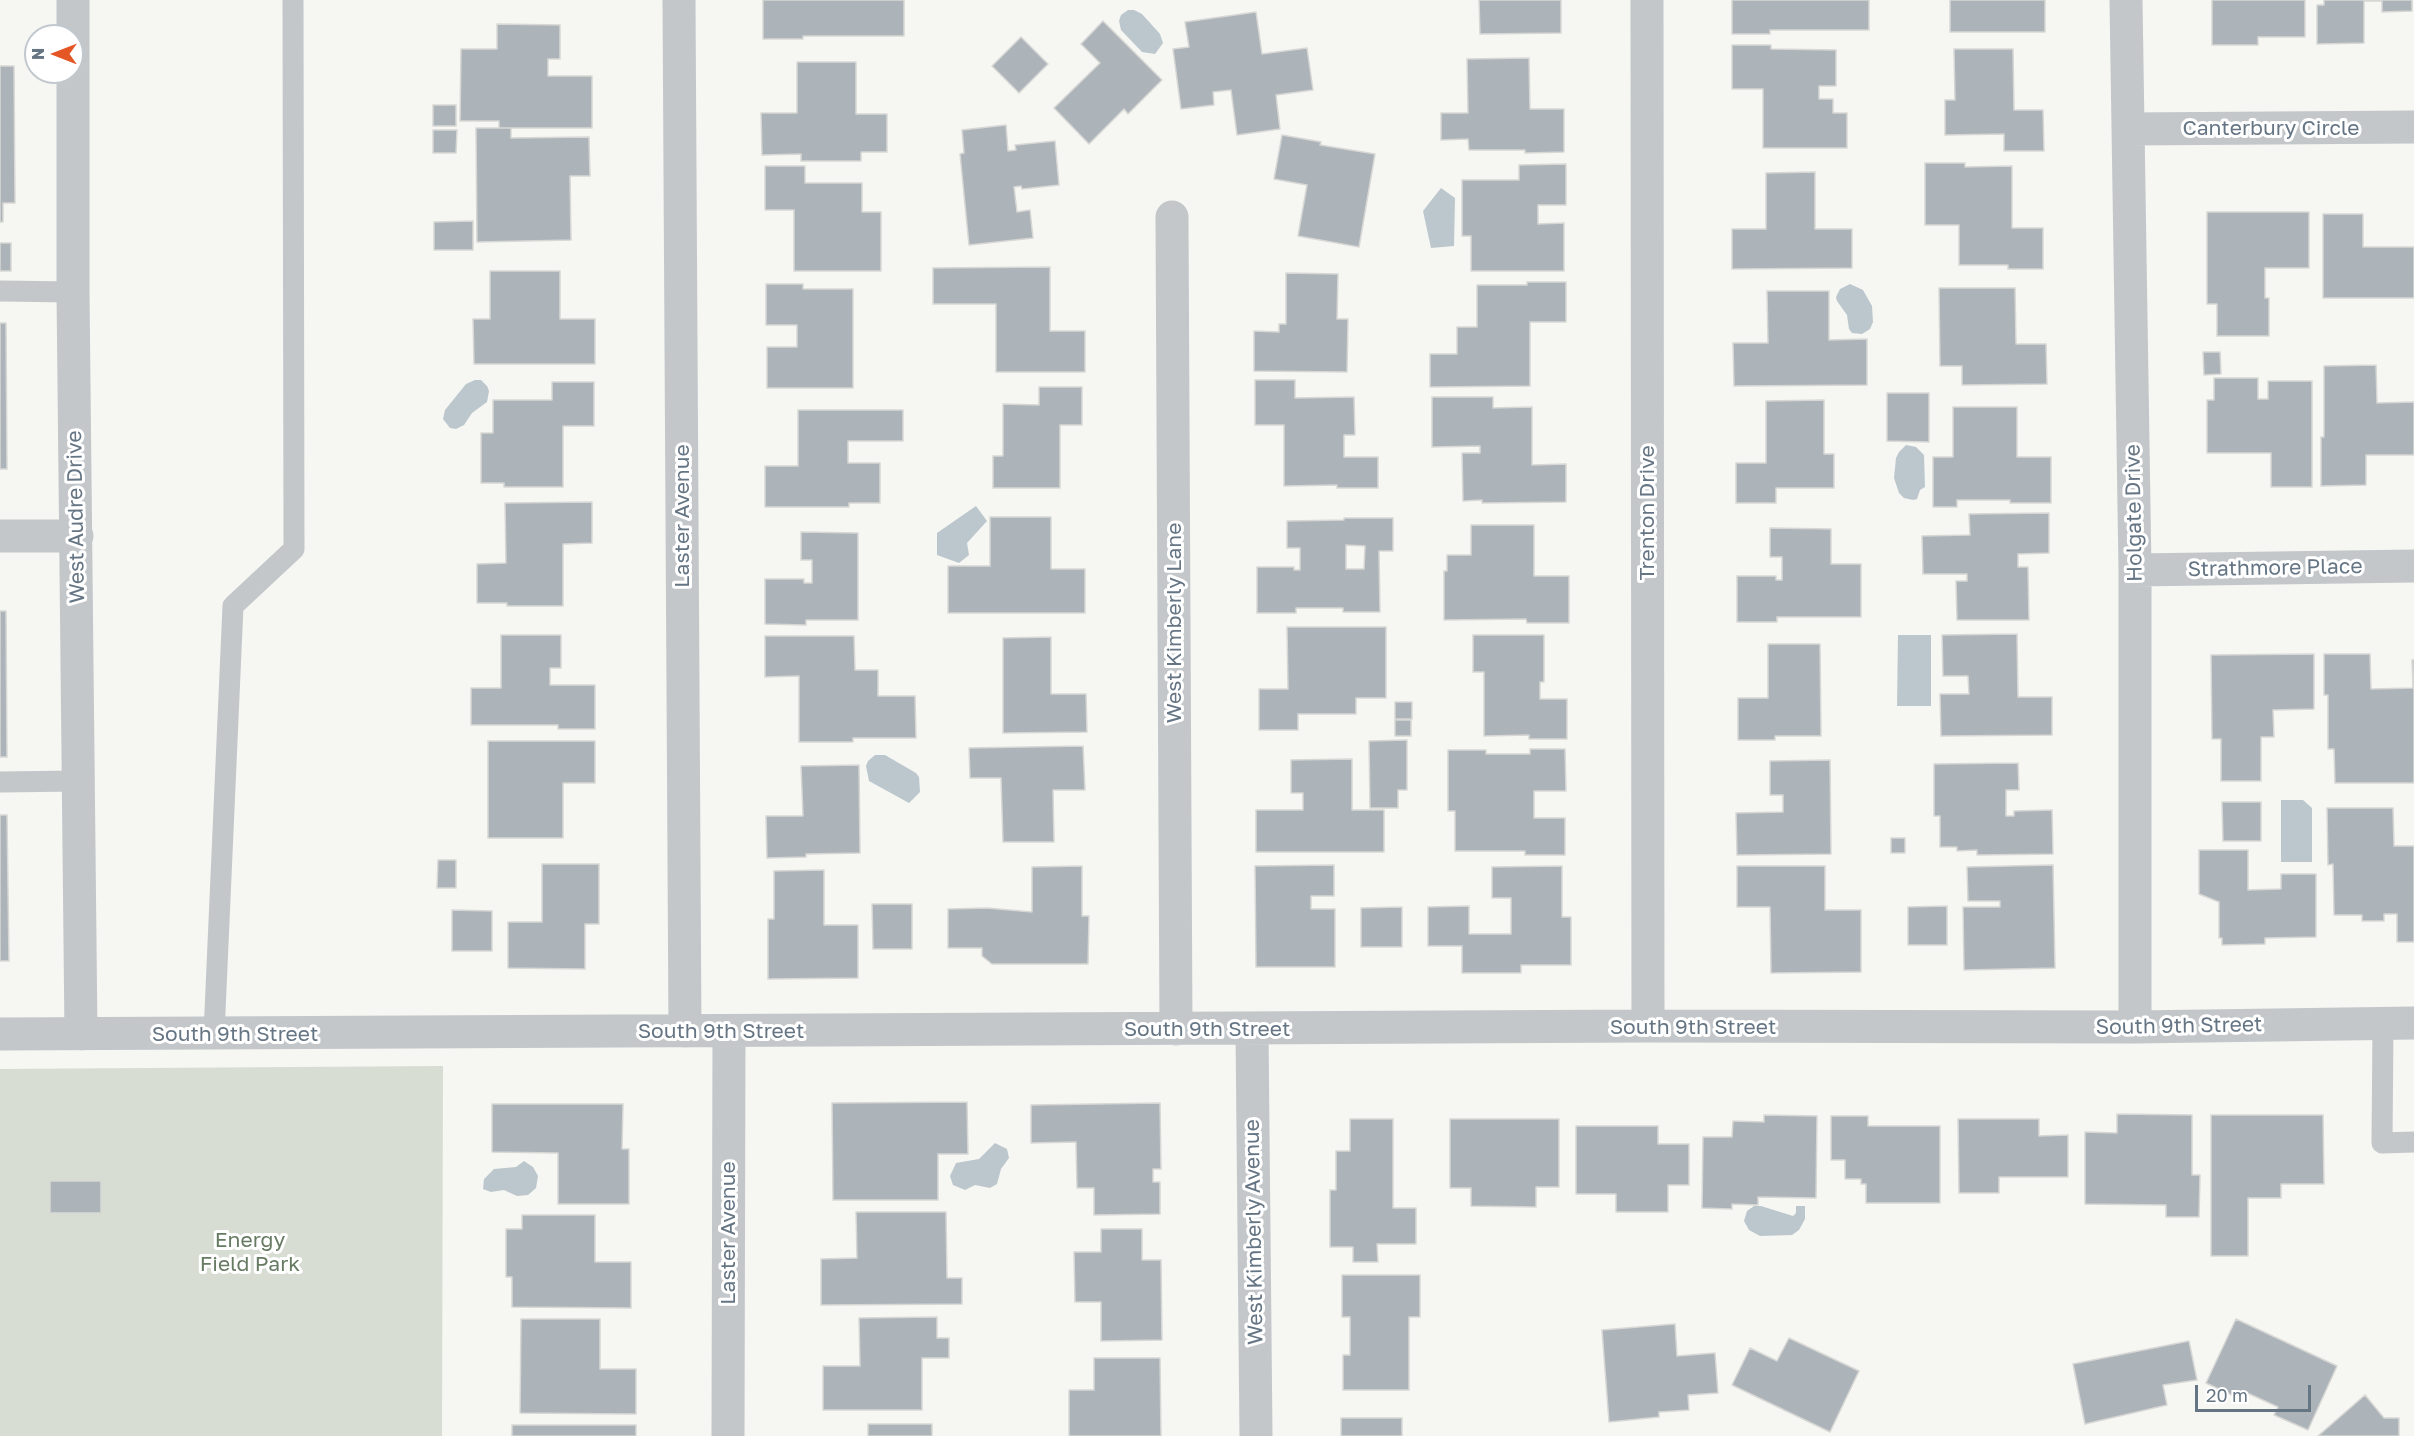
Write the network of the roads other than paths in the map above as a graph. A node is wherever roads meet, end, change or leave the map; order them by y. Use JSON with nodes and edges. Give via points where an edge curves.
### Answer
{"nodes":[{"id":1,"x":73,"y":0,"type":"edge"},
{"id":2,"x":293,"y":0,"type":"edge"},
{"id":3,"x":679,"y":0,"type":"edge"},
{"id":4,"x":1647,"y":0,"type":"edge"},
{"id":5,"x":2126,"y":0,"type":"edge"},
{"id":6,"x":2414,"y":127,"type":"edge"},
{"id":7,"x":2129,"y":129,"type":"junction"},
{"id":8,"x":1172,"y":217,"type":"dead end"},
{"id":9,"x":0,"y":291,"type":"edge"},
{"id":10,"x":73,"y":292,"type":"junction"},
{"id":11,"x":0,"y":536,"type":"edge"},
{"id":12,"x":77,"y":536,"type":"junction"},
{"id":13,"x":2414,"y":566,"type":"edge"},
{"id":14,"x":2135,"y":570,"type":"junction"},
{"id":15,"x":78,"y":781,"type":"junction"},
{"id":16,"x":0,"y":782,"type":"edge"},
{"id":17,"x":2398,"y":1024,"type":"edge"},
{"id":18,"x":1648,"y":1026,"type":"junction"},
{"id":19,"x":2135,"y":1027,"type":"junction"},
{"id":20,"x":1176,"y":1029,"type":"junction"},
{"id":21,"x":1252,"y":1029,"type":"junction"},
{"id":22,"x":685,"y":1031,"type":"junction"},
{"id":23,"x":729,"y":1031,"type":"junction"},
{"id":24,"x":0,"y":1034,"type":"edge"},
{"id":25,"x":81,"y":1034,"type":"junction"},
{"id":26,"x":214,"y":1034,"type":"junction"},
{"id":27,"x":2414,"y":1142,"type":"edge"},
{"id":28,"x":728,"y":1436,"type":"edge"},
{"id":29,"x":1256,"y":1436,"type":"edge"}],
"edges":[{"from":1,"to":10,"type":"street","name":"West Audre Drive"},
{"from":2,"to":26,"type":"lane","via":[[294,549],[233,606]]},
{"from":3,"to":22,"type":"street","name":"Laster Avenue"},
{"from":4,"to":18,"type":"street","name":"Trenton Drive"},
{"from":5,"to":7,"type":"street","name":"Holgate Drive"},
{"from":6,"to":7,"type":"street","name":"Canterbury Circle"},
{"from":7,"to":14,"type":"street","name":"Holgate Drive"},
{"from":8,"to":20,"type":"street","name":"West Kimberly Lane"},
{"from":9,"to":10,"type":"lane"},
{"from":10,"to":12,"type":"street","name":"West Audre Drive"},
{"from":11,"to":12,"type":"street"},
{"from":12,"to":15,"type":"street","name":"West Audre Drive"},
{"from":13,"to":14,"type":"street","name":"Strathmore Place"},
{"from":14,"to":19,"type":"street","name":"Holgate Drive"},
{"from":15,"to":16,"type":"lane"},
{"from":15,"to":25,"type":"street","name":"West Audre Drive"},
{"from":17,"to":19,"type":"street","name":"South 9th Street"},
{"from":17,"to":27,"type":"lane","via":[[2382,1143]]},
{"from":18,"to":19,"type":"street","name":"South 9th Street"},
{"from":18,"to":21,"type":"street","name":"South 9th Street"},
{"from":20,"to":21,"type":"street","name":"South 9th Street"},
{"from":20,"to":23,"type":"street","name":"South 9th Street"},
{"from":21,"to":29,"type":"street","name":"West Kimberly Avenue"},
{"from":22,"to":23,"type":"street","name":"South 9th Street"},
{"from":22,"to":26,"type":"street","name":"South 9th Street"},
{"from":23,"to":28,"type":"street","name":"Laster Avenue"},
{"from":24,"to":25,"type":"street","name":"South 9th Street"},
{"from":25,"to":26,"type":"street","name":"South 9th Street"}]}
